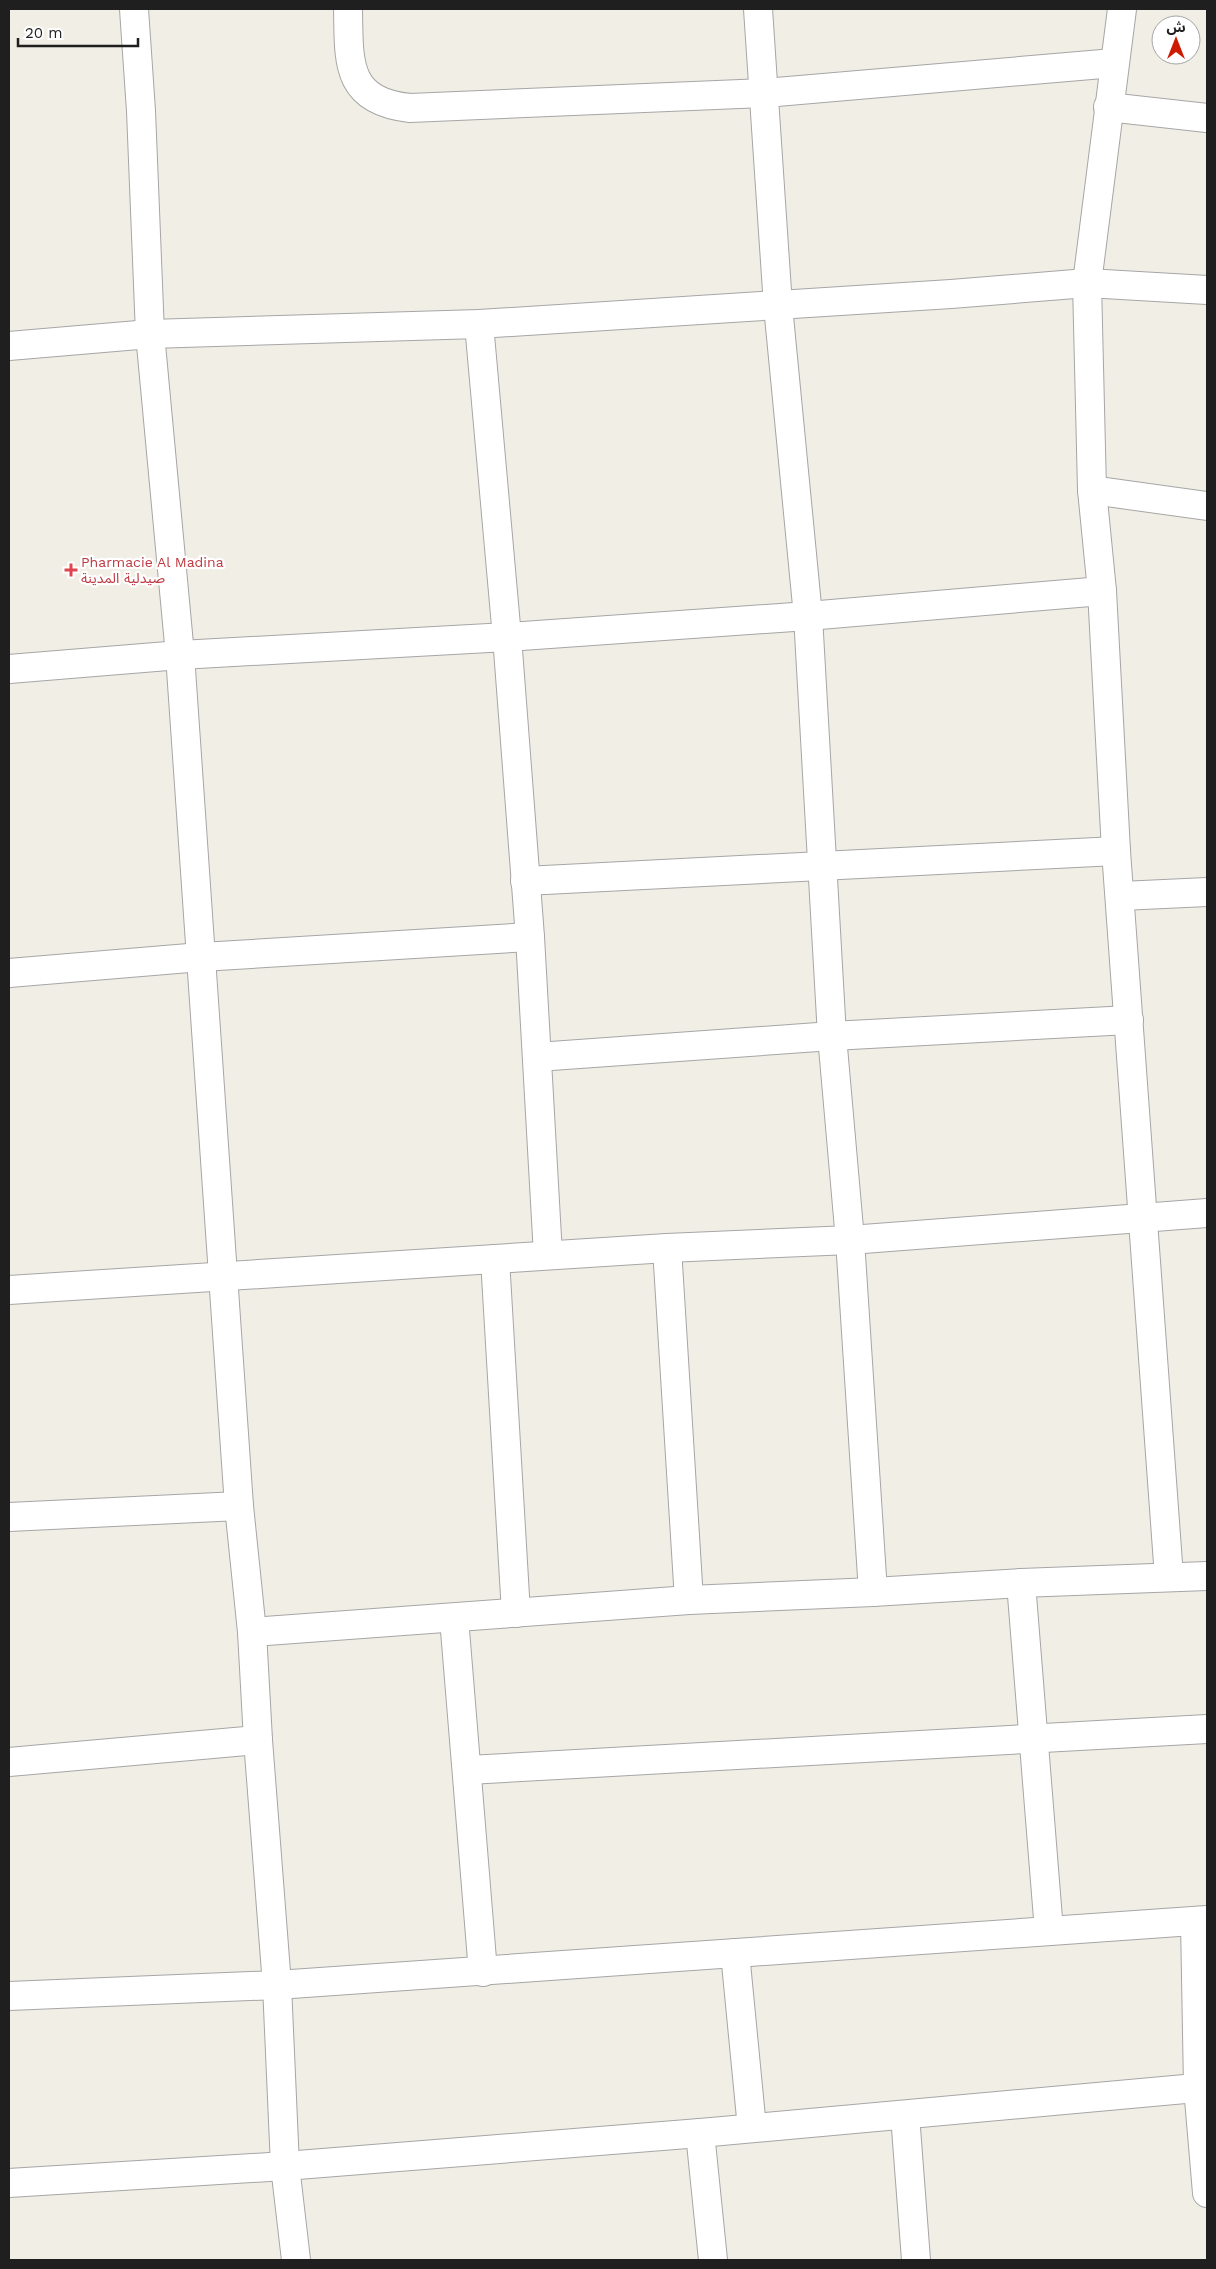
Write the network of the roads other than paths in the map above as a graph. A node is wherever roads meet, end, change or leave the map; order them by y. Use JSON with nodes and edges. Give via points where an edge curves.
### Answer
{"nodes":[{"id":1,"x":134,"y":9,"type":"edge"},
{"id":2,"x":348,"y":9,"type":"edge"},
{"id":3,"x":758,"y":9,"type":"edge"},
{"id":4,"x":1122,"y":9,"type":"edge"},
{"id":5,"x":1114,"y":63,"type":"junction"},
{"id":6,"x":764,"y":93,"type":"junction"},
{"id":7,"x":1108,"y":107,"type":"junction"},
{"id":8,"x":1207,"y":118,"type":"edge"},
{"id":9,"x":1087,"y":283,"type":"junction"},
{"id":10,"x":1207,"y":290,"type":"edge"},
{"id":11,"x":778,"y":306,"type":"junction"},
{"id":12,"x":479,"y":324,"type":"junction"},
{"id":13,"x":150,"y":334,"type":"junction"},
{"id":14,"x":9,"y":346,"type":"edge"},
{"id":15,"x":1092,"y":490,"type":"junction"},
{"id":16,"x":1207,"y":506,"type":"edge"},
{"id":17,"x":1102,"y":592,"type":"junction"},
{"id":18,"x":808,"y":616,"type":"junction"},
{"id":19,"x":507,"y":637,"type":"junction"},
{"id":20,"x":180,"y":655,"type":"junction"},
{"id":21,"x":9,"y":669,"type":"edge"},
{"id":22,"x":1116,"y":850,"type":"junction"},
{"id":23,"x":823,"y":864,"type":"junction"},
{"id":24,"x":526,"y":881,"type":"junction"},
{"id":25,"x":1207,"y":892,"type":"edge"},
{"id":26,"x":1121,"y":896,"type":"junction"},
{"id":27,"x":530,"y":937,"type":"junction"},
{"id":28,"x":201,"y":957,"type":"junction"},
{"id":29,"x":9,"y":973,"type":"edge"},
{"id":30,"x":1129,"y":1020,"type":"junction"},
{"id":31,"x":832,"y":1036,"type":"junction"},
{"id":32,"x":536,"y":1057,"type":"junction"},
{"id":33,"x":1207,"y":1213,"type":"edge"},
{"id":34,"x":1143,"y":1217,"type":"junction"},
{"id":35,"x":850,"y":1240,"type":"junction"},
{"id":36,"x":667,"y":1248,"type":"junction"},
{"id":37,"x":548,"y":1255,"type":"junction"},
{"id":38,"x":495,"y":1259,"type":"junction"},
{"id":39,"x":224,"y":1277,"type":"junction"},
{"id":40,"x":9,"y":1290,"type":"edge"},
{"id":41,"x":239,"y":1506,"type":"junction"},
{"id":42,"x":9,"y":1517,"type":"edge"},
{"id":43,"x":1207,"y":1576,"type":"edge"},
{"id":44,"x":1169,"y":1577,"type":"junction"},
{"id":45,"x":1021,"y":1583,"type":"junction"},
{"id":46,"x":873,"y":1592,"type":"junction"},
{"id":47,"x":689,"y":1600,"type":"junction"},
{"id":48,"x":516,"y":1613,"type":"junction"},
{"id":49,"x":454,"y":1618,"type":"junction"},
{"id":50,"x":252,"y":1632,"type":"junction"},
{"id":51,"x":1207,"y":1729,"type":"edge"},
{"id":52,"x":258,"y":1740,"type":"junction"},
{"id":53,"x":1033,"y":1740,"type":"junction"},
{"id":54,"x":9,"y":1762,"type":"edge"},
{"id":55,"x":468,"y":1770,"type":"junction"},
{"id":56,"x":1201,"y":1920,"type":"edge"},
{"id":57,"x":1049,"y":1931,"type":"junction"},
{"id":58,"x":735,"y":1953,"type":"junction"},
{"id":59,"x":483,"y":1972,"type":"junction"},
{"id":60,"x":276,"y":1985,"type":"junction"},
{"id":61,"x":9,"y":1996,"type":"edge"},
{"id":62,"x":1203,"y":2087,"type":"edge"},
{"id":63,"x":905,"y":2115,"type":"junction"},
{"id":64,"x":752,"y":2128,"type":"junction"},
{"id":65,"x":700,"y":2133,"type":"junction"},
{"id":66,"x":285,"y":2166,"type":"junction"},
{"id":67,"x":9,"y":2183,"type":"edge"},
{"id":68,"x":1207,"y":2193,"type":"edge"},
{"id":69,"x":296,"y":2260,"type":"edge"},
{"id":70,"x":713,"y":2260,"type":"edge"},
{"id":71,"x":916,"y":2260,"type":"edge"}],
"edges":[{"from":1,"to":13,"type":"street"},
{"from":2,"to":6,"type":"street","via":[[349,60],[356,78],[366,91],[392,106],[410,108]]},
{"from":3,"to":6,"type":"street"},
{"from":4,"to":5,"type":"street"},
{"from":5,"to":6,"type":"street"},
{"from":5,"to":7,"type":"street"},
{"from":6,"to":11,"type":"street"},
{"from":7,"to":8,"type":"street"},
{"from":7,"to":9,"type":"street"},
{"from":9,"to":10,"type":"street"},
{"from":9,"to":11,"type":"street"},
{"from":9,"to":15,"type":"street"},
{"from":11,"to":12,"type":"street"},
{"from":11,"to":18,"type":"street"},
{"from":12,"to":13,"type":"street"},
{"from":12,"to":19,"type":"street"},
{"from":13,"to":14,"type":"street"},
{"from":13,"to":20,"type":"street"},
{"from":15,"to":16,"type":"street"},
{"from":15,"to":17,"type":"street"},
{"from":17,"to":18,"type":"street"},
{"from":17,"to":22,"type":"street"},
{"from":18,"to":19,"type":"street"},
{"from":18,"to":23,"type":"street"},
{"from":19,"to":20,"type":"street"},
{"from":19,"to":24,"type":"street"},
{"from":20,"to":21,"type":"street"},
{"from":20,"to":28,"type":"street"},
{"from":22,"to":23,"type":"street"},
{"from":22,"to":26,"type":"street"},
{"from":23,"to":24,"type":"street"},
{"from":23,"to":31,"type":"street"},
{"from":24,"to":27,"type":"street"},
{"from":25,"to":26,"type":"street"},
{"from":26,"to":30,"type":"street"},
{"from":27,"to":28,"type":"street"},
{"from":27,"to":32,"type":"street"},
{"from":28,"to":29,"type":"street"},
{"from":28,"to":39,"type":"street"},
{"from":30,"to":31,"type":"street"},
{"from":30,"to":34,"type":"street"},
{"from":31,"to":32,"type":"street"},
{"from":31,"to":35,"type":"street"},
{"from":32,"to":37,"type":"street"},
{"from":33,"to":34,"type":"street"},
{"from":34,"to":35,"type":"street"},
{"from":34,"to":44,"type":"street"},
{"from":35,"to":36,"type":"street"},
{"from":35,"to":46,"type":"street"},
{"from":36,"to":37,"type":"street"},
{"from":36,"to":47,"type":"street"},
{"from":37,"to":38,"type":"street"},
{"from":38,"to":39,"type":"street"},
{"from":38,"to":48,"type":"street"},
{"from":39,"to":40,"type":"street"},
{"from":39,"to":41,"type":"street"},
{"from":41,"to":42,"type":"street"},
{"from":41,"to":50,"type":"street"},
{"from":43,"to":44,"type":"street"},
{"from":44,"to":45,"type":"street"},
{"from":45,"to":46,"type":"street"},
{"from":45,"to":53,"type":"street"},
{"from":46,"to":47,"type":"street"},
{"from":47,"to":48,"type":"street"},
{"from":48,"to":49,"type":"street"},
{"from":49,"to":50,"type":"street"},
{"from":49,"to":55,"type":"street"},
{"from":50,"to":52,"type":"street"},
{"from":51,"to":53,"type":"street"},
{"from":52,"to":54,"type":"street"},
{"from":52,"to":60,"type":"street"},
{"from":53,"to":55,"type":"street"},
{"from":53,"to":57,"type":"street"},
{"from":55,"to":59,"type":"street"},
{"from":56,"to":57,"type":"street"},
{"from":56,"to":62,"type":"street"},
{"from":57,"to":58,"type":"street"},
{"from":58,"to":59,"type":"street"},
{"from":58,"to":64,"type":"street"},
{"from":59,"to":60,"type":"street"},
{"from":60,"to":61,"type":"street"},
{"from":60,"to":66,"type":"street"},
{"from":62,"to":63,"type":"street"},
{"from":62,"to":68,"type":"street"},
{"from":63,"to":64,"type":"street"},
{"from":63,"to":71,"type":"street"},
{"from":64,"to":65,"type":"street"},
{"from":65,"to":66,"type":"street"},
{"from":65,"to":70,"type":"street"},
{"from":66,"to":67,"type":"street"},
{"from":66,"to":69,"type":"street"}]}
